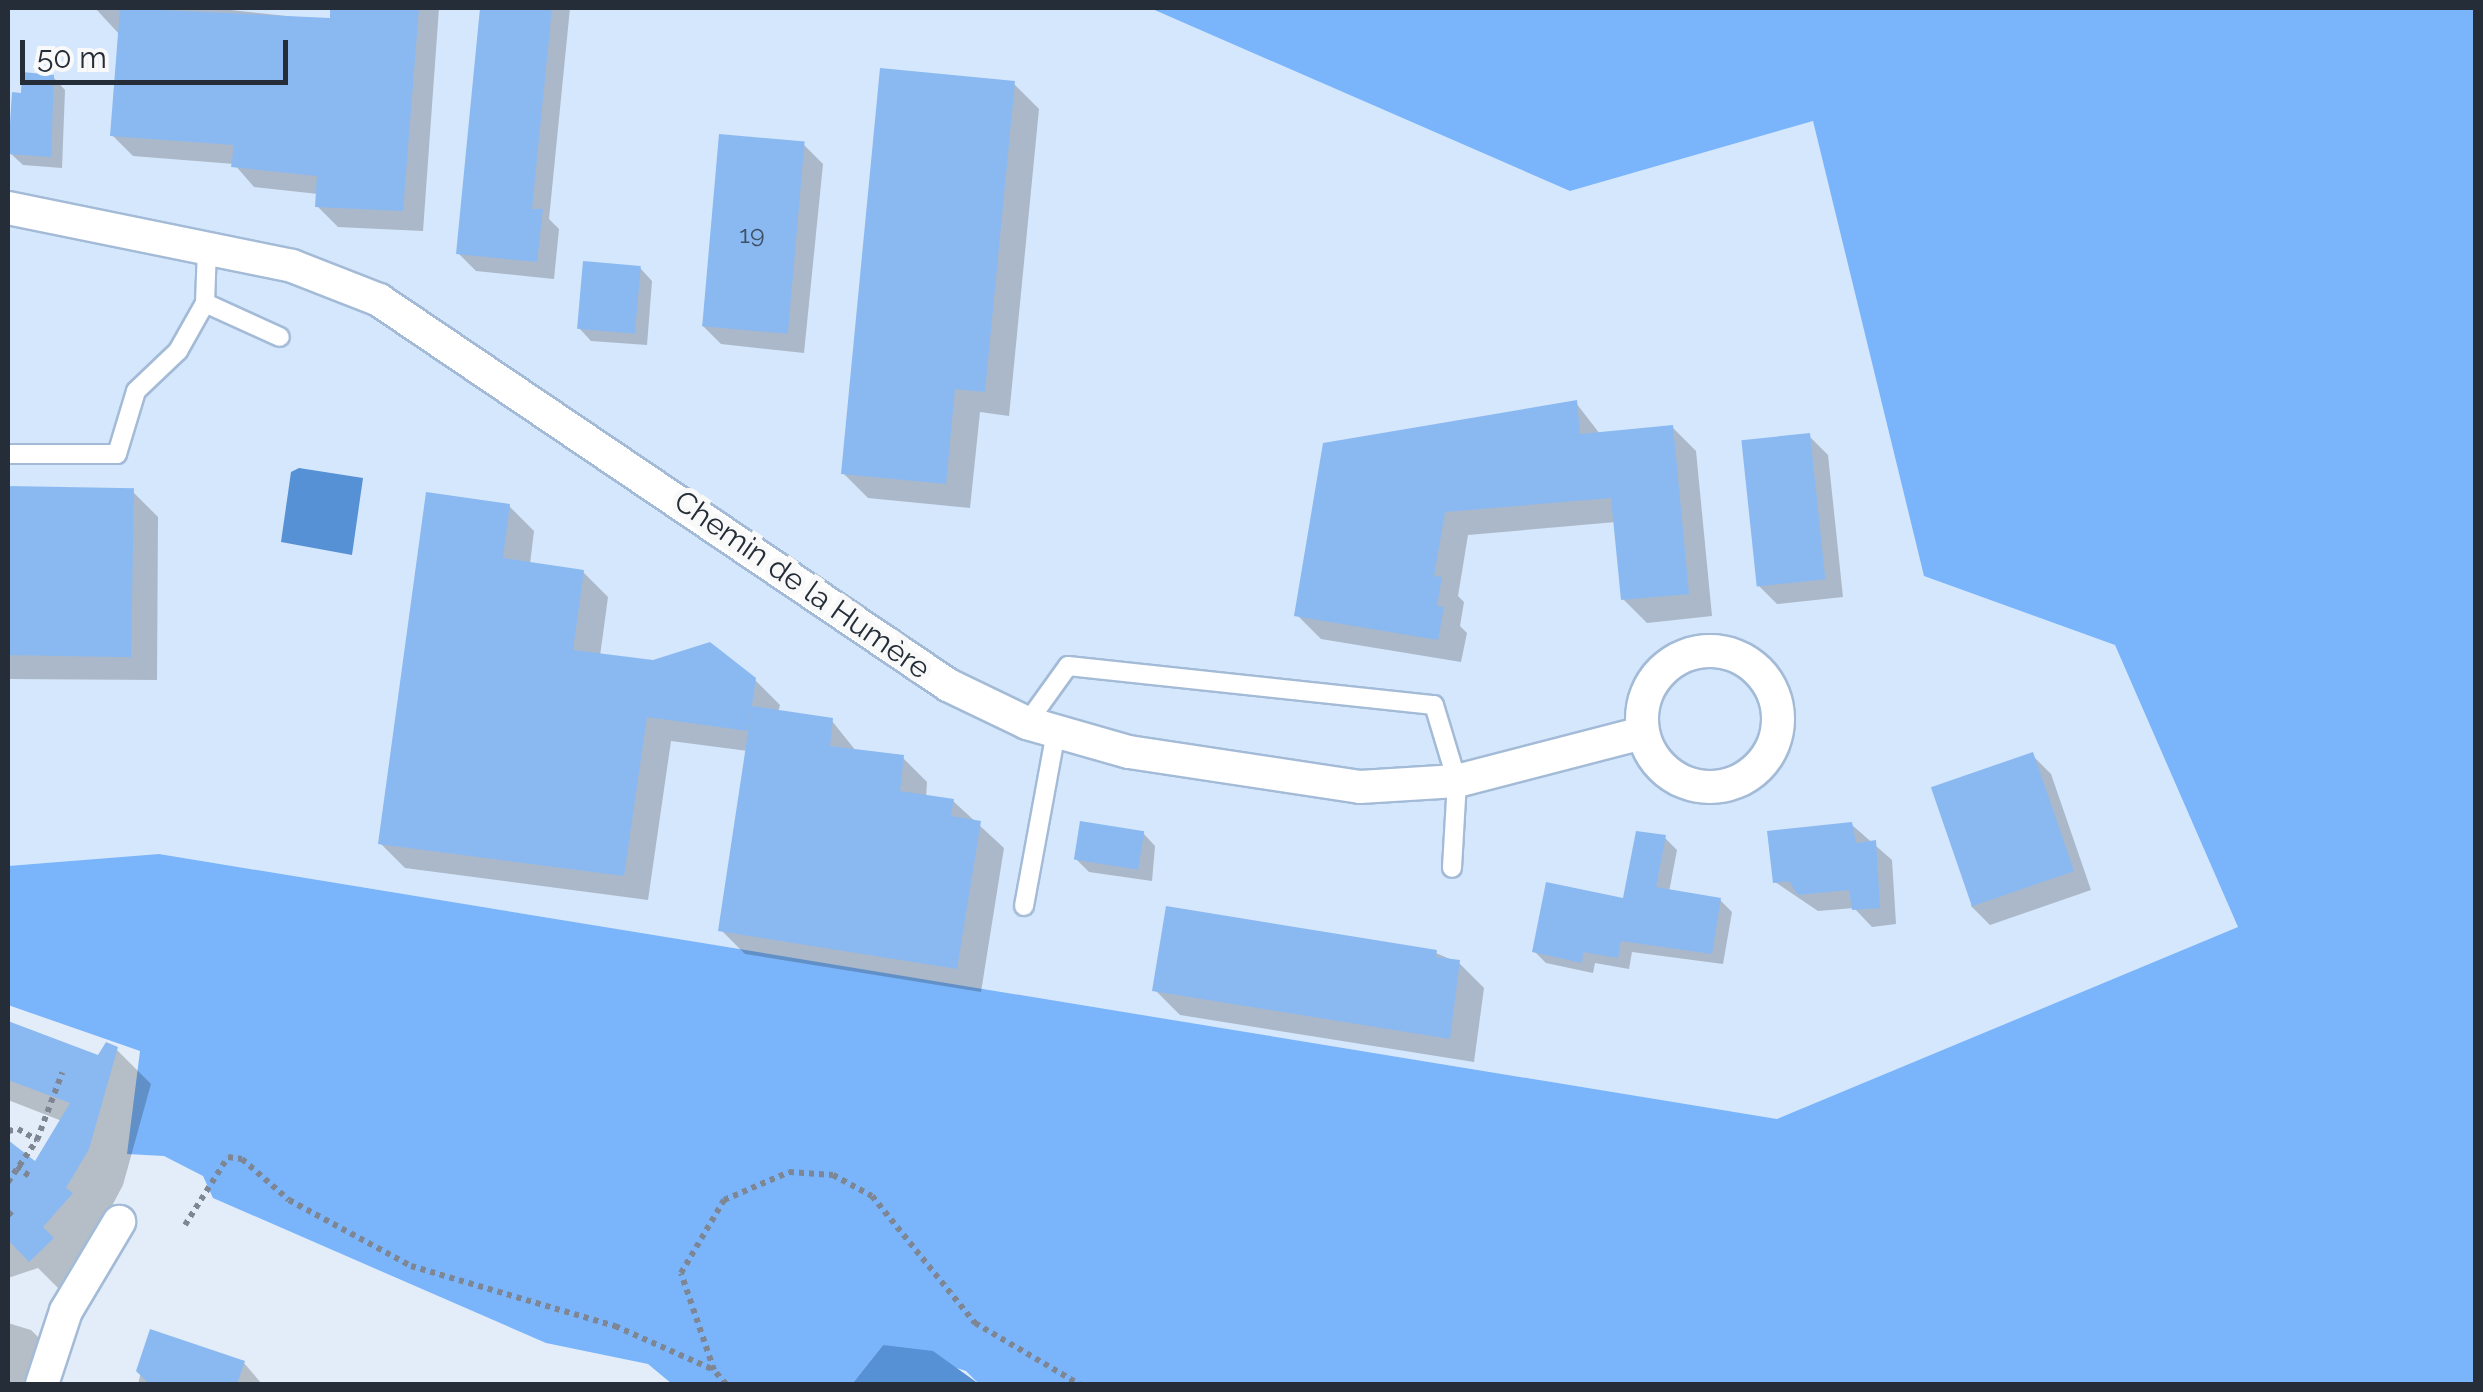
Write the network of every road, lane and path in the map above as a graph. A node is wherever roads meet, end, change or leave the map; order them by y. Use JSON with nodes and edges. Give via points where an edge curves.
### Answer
{"nodes":[{"id":1,"x":8,"y":208,"type":"edge"},
{"id":2,"x":207,"y":248,"type":"junction"},
{"id":3,"x":205,"y":303,"type":"junction"},
{"id":4,"x":280,"y":336,"type":"dead end"},
{"id":5,"x":8,"y":454,"type":"edge"},
{"id":6,"x":1041,"y":728,"type":"junction"},
{"id":7,"x":1643,"y":733,"type":"junction"},
{"id":8,"x":1457,"y":781,"type":"junction"},
{"id":9,"x":1452,"y":868,"type":"dead end"},
{"id":10,"x":1024,"y":906,"type":"dead end"},
{"id":11,"x":62,"y":1073,"type":"dead end"},
{"id":12,"x":8,"y":1132,"type":"edge"},
{"id":13,"x":37,"y":1140,"type":"junction"},
{"id":14,"x":17,"y":1166,"type":"junction"},
{"id":15,"x":29,"y":1176,"type":"dead end"},
{"id":16,"x":8,"y":1182,"type":"edge"},
{"id":17,"x":119,"y":1222,"type":"dead end"},
{"id":18,"x":184,"y":1225,"type":"dead end"},
{"id":19,"x":714,"y":1370,"type":"junction"},
{"id":20,"x":42,"y":1384,"type":"edge"},
{"id":21,"x":726,"y":1384,"type":"edge"},
{"id":22,"x":1079,"y":1384,"type":"edge"}],
"edges":[{"from":1,"to":2,"type":"street","name":"Chemin de la Humère"},
{"from":2,"to":3,"type":"lane"},
{"from":2,"to":6,"type":"street","name":"Chemin de la Humère","via":[[292,266],[428,328],[948,686]]},
{"from":3,"to":4,"type":"lane"},
{"from":3,"to":5,"type":"lane","via":[[178,351],[136,391],[117,454]]},
{"from":6,"to":8,"type":"street","name":"Chemin de la Humère","via":[[1129,752],[1312,782],[1360,787]]},
{"from":6,"to":8,"type":"lane","via":[[1068,666],[1434,705]]},
{"from":6,"to":10,"type":"lane"},
{"from":7,"to":7,"type":"street","via":[[1667,772],[1714,787],[1762,764],[1776,739],[1778,714],[1769,684],[1753,666],[1732,654],[1694,652],[1664,668],[1650,687]]},
{"from":7,"to":8,"type":"street","name":"Chemin de la Humère"},
{"from":8,"to":9,"type":"lane"},
{"from":11,"to":13,"type":"path"},
{"from":12,"to":13,"type":"path","via":[[18,1128]]},
{"from":13,"to":14,"type":"path"},
{"from":14,"to":15,"type":"path"},
{"from":14,"to":16,"type":"path"},
{"from":17,"to":20,"type":"street","via":[[66,1311]]},
{"from":18,"to":19,"type":"path","via":[[228,1157],[242,1159],[288,1200],[412,1266],[615,1326]]},
{"from":19,"to":21,"type":"path"},
{"from":19,"to":22,"type":"path","via":[[681,1273],[724,1200],[789,1172],[833,1176],[872,1196],[975,1323]]}]}
